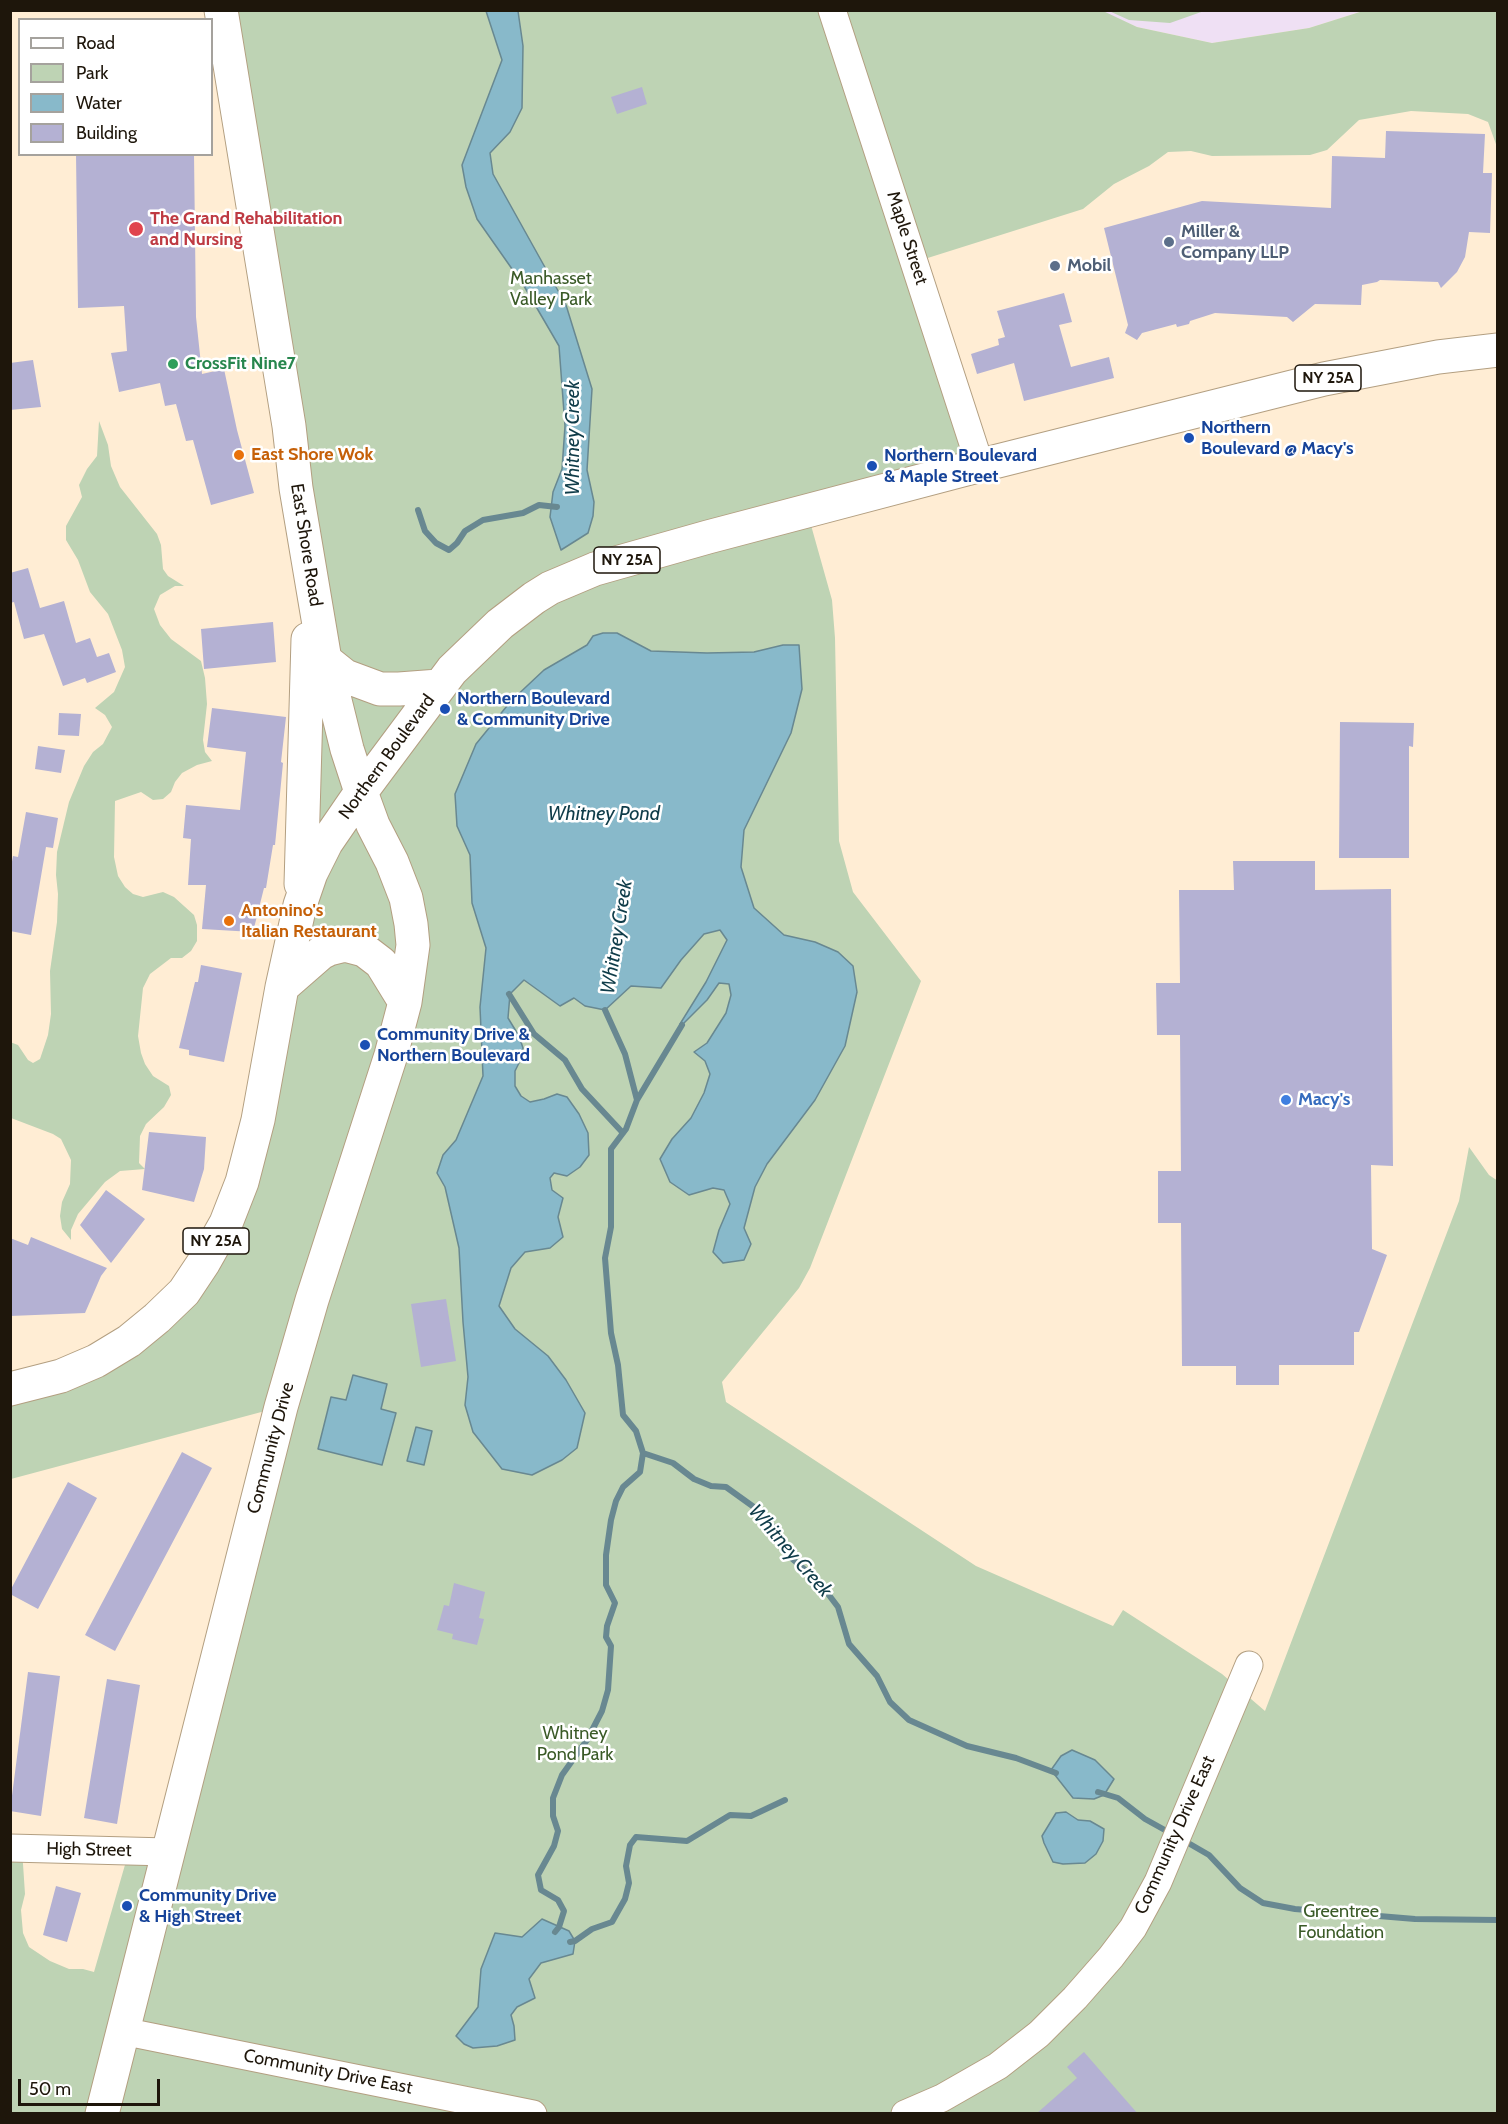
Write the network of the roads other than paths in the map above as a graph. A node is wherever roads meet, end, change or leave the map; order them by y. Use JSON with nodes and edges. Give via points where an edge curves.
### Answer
{"nodes":[{"id":1,"x":221,"y":10,"type":"edge"},
{"id":2,"x":832,"y":10,"type":"edge"},
{"id":3,"x":1497,"y":350,"type":"edge"},
{"id":4,"x":980,"y":465,"type":"junction"},
{"id":5,"x":310,"y":572,"type":"junction"},
{"id":6,"x":325,"y":660,"type":"junction"},
{"id":7,"x":439,"y":686,"type":"junction"},
{"id":8,"x":361,"y":792,"type":"junction"},
{"id":9,"x":300,"y":905,"type":"junction"},
{"id":10,"x":282,"y":987,"type":"junction"},
{"id":11,"x":405,"y":1002,"type":"junction"},
{"id":12,"x":10,"y":1389,"type":"edge"},
{"id":13,"x":1249,"y":1665,"type":"dead end"},
{"id":14,"x":10,"y":1848,"type":"edge"},
{"id":15,"x":168,"y":1852,"type":"junction"},
{"id":16,"x":122,"y":2031,"type":"junction"},
{"id":17,"x":102,"y":2114,"type":"edge"},
{"id":18,"x":533,"y":2114,"type":"edge"},
{"id":19,"x":905,"y":2114,"type":"edge"}],
"edges":[{"from":1,"to":5,"type":"main road","name":"East Shore Road"},
{"from":2,"to":4,"type":"street","name":"Maple Street"},
{"from":3,"to":4,"type":"main road","name":"Northern Boulevard","number":"NY 25A","via":[[1324,379]]},
{"from":4,"to":7,"type":"main road","name":"Northern Boulevard","number":"NY 25A","via":[[587,572],[550,588],[519,609],[482,639]]},
{"from":5,"to":6,"type":"main road","name":"East Shore Road"},
{"from":5,"to":9,"type":"main road"},
{"from":6,"to":7,"type":"main road","via":[[345,676],[380,689]]},
{"from":6,"to":8,"type":"main road","name":"East Shore Road"},
{"from":7,"to":8,"type":"main road","name":"Northern Boulevard","number":"NY 25A"},
{"from":8,"to":9,"type":"main road","name":"Northern Boulevard","number":"NY 25A","via":[[326,843]]},
{"from":8,"to":11,"type":"main road","name":"Community Drive","via":[[406,898],[411,924],[411,965]]},
{"from":9,"to":10,"type":"main road","name":"Northern Boulevard","number":"NY 25A"},
{"from":10,"to":11,"type":"main road","via":[[321,953],[345,945],[364,950],[381,963]]},
{"from":10,"to":12,"type":"main road","name":"Northern Boulevard","number":"NY 25A","via":[[258,1120],[242,1182],[226,1223],[184,1292],[129,1341],[96,1361],[61,1376]]},
{"from":11,"to":15,"type":"main road","name":"Community Drive","via":[[281,1407]]},
{"from":13,"to":19,"type":"street","name":"Community Drive East","via":[[1158,1882],[1111,1958],[1039,2034],[998,2066]]},
{"from":14,"to":15,"type":"street","name":"High Street"},
{"from":15,"to":16,"type":"main road","name":"Community Drive"},
{"from":16,"to":17,"type":"main road","name":"Community Drive"},
{"from":16,"to":18,"type":"street","name":"Community Drive East"}]}
